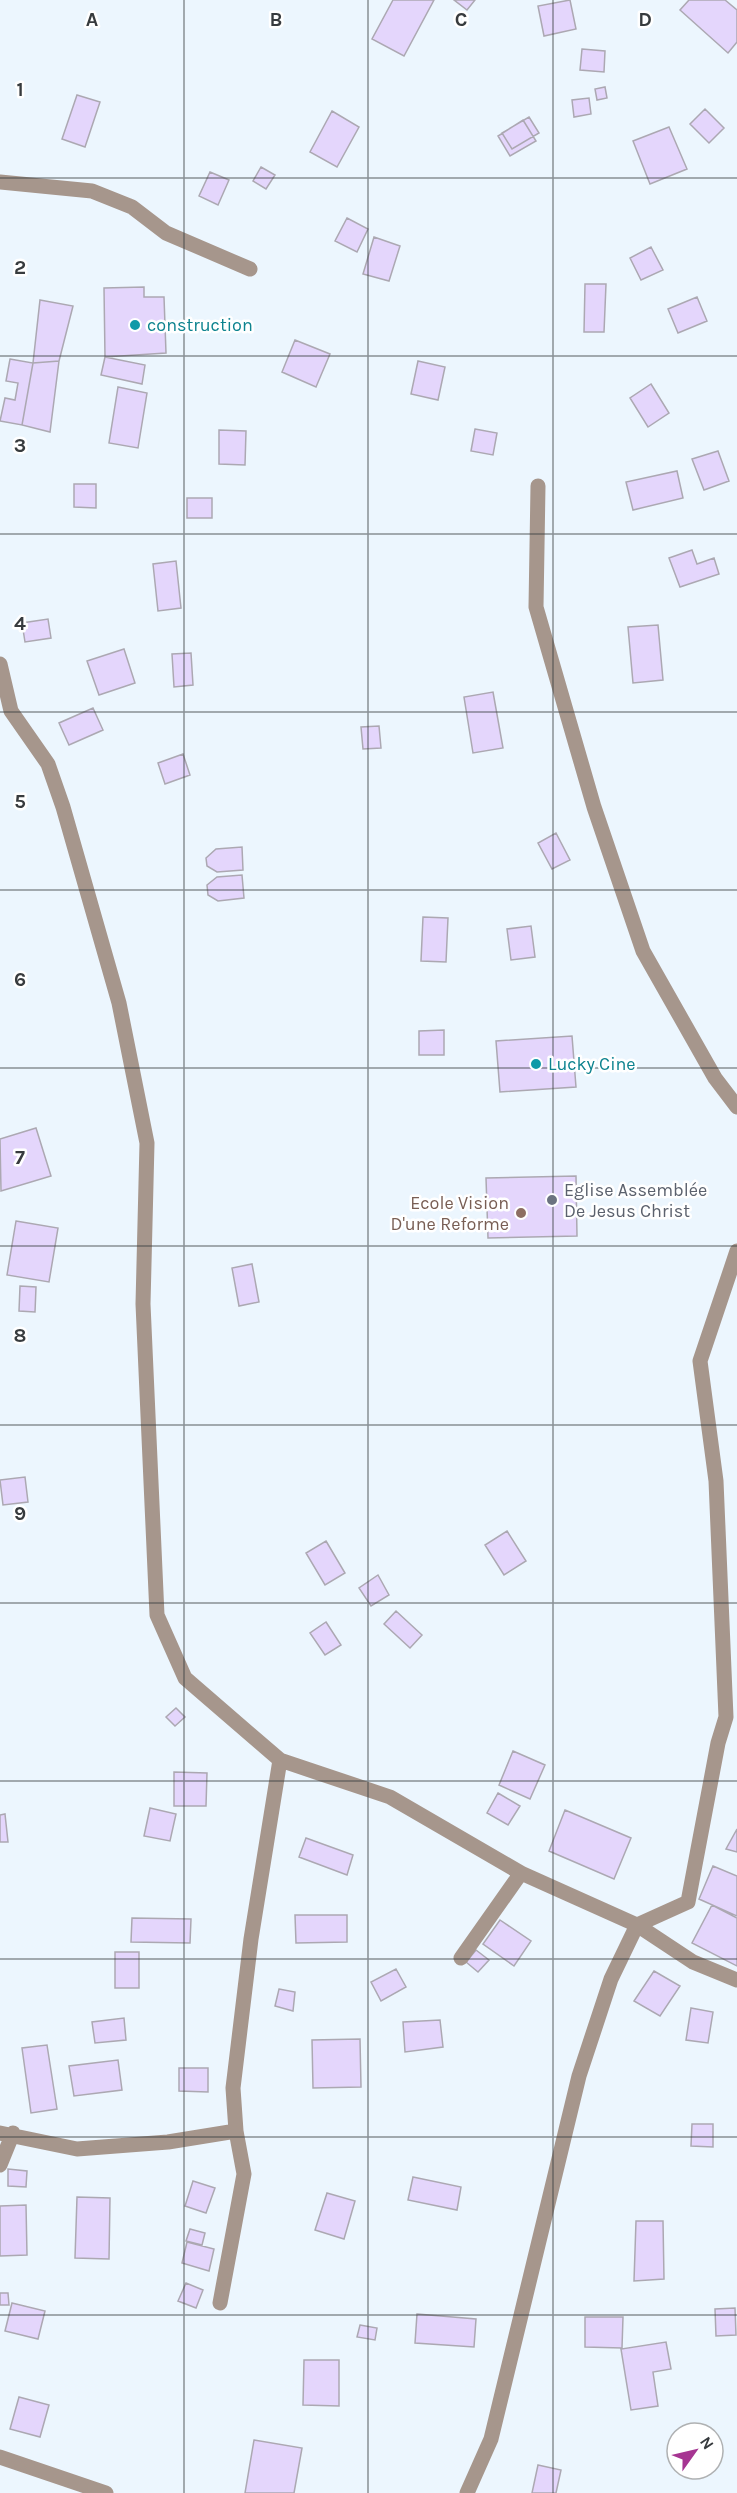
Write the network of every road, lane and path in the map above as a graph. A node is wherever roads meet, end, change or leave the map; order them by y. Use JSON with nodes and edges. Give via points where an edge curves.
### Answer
{"nodes":[{"id":1,"x":0,"y":182,"type":"edge"},
{"id":2,"x":250,"y":269,"type":"dead end"},
{"id":3,"x":538,"y":486,"type":"dead end"},
{"id":4,"x":0,"y":664,"type":"edge"},
{"id":5,"x":737,"y":1107,"type":"edge"},
{"id":6,"x":737,"y":1251,"type":"edge"},
{"id":7,"x":280,"y":1760,"type":"junction"},
{"id":8,"x":521,"y":1873,"type":"junction"},
{"id":9,"x":638,"y":1925,"type":"junction"},
{"id":10,"x":461,"y":1958,"type":"dead end"},
{"id":11,"x":737,"y":1980,"type":"edge"},
{"id":12,"x":236,"y":2131,"type":"junction"},
{"id":13,"x":6,"y":2133,"type":"edge"},
{"id":14,"x":0,"y":2165,"type":"edge"},
{"id":15,"x":220,"y":2303,"type":"dead end"},
{"id":16,"x":0,"y":2457,"type":"edge"},
{"id":17,"x":106,"y":2493,"type":"edge"},
{"id":18,"x":467,"y":2493,"type":"edge"}],
"edges":[{"from":1,"to":2,"type":"street","via":[[92,192],[132,207],[166,234]]},
{"from":3,"to":5,"type":"street","via":[[537,607],[594,807],[643,951],[715,1078]]},
{"from":4,"to":7,"type":"street","via":[[11,711],[48,764],[63,807],[119,1003],[147,1143],[143,1304],[157,1615],[185,1678]]},
{"from":6,"to":9,"type":"street","via":[[700,1361],[716,1481],[726,1717],[688,1902]]},
{"from":7,"to":8,"type":"street","via":[[390,1797]]},
{"from":7,"to":12,"type":"street","via":[[251,1939],[233,2088]]},
{"from":8,"to":9,"type":"street"},
{"from":8,"to":10,"type":"street"},
{"from":9,"to":11,"type":"street","via":[[693,1962]]},
{"from":9,"to":18,"type":"street","via":[[611,1979],[579,2076],[491,2439]]},
{"from":12,"to":13,"type":"street","via":[[168,2142],[77,2149]]},
{"from":12,"to":15,"type":"street","via":[[244,2174]]},
{"from":13,"to":14,"type":"street"},
{"from":16,"to":17,"type":"street"}]}
